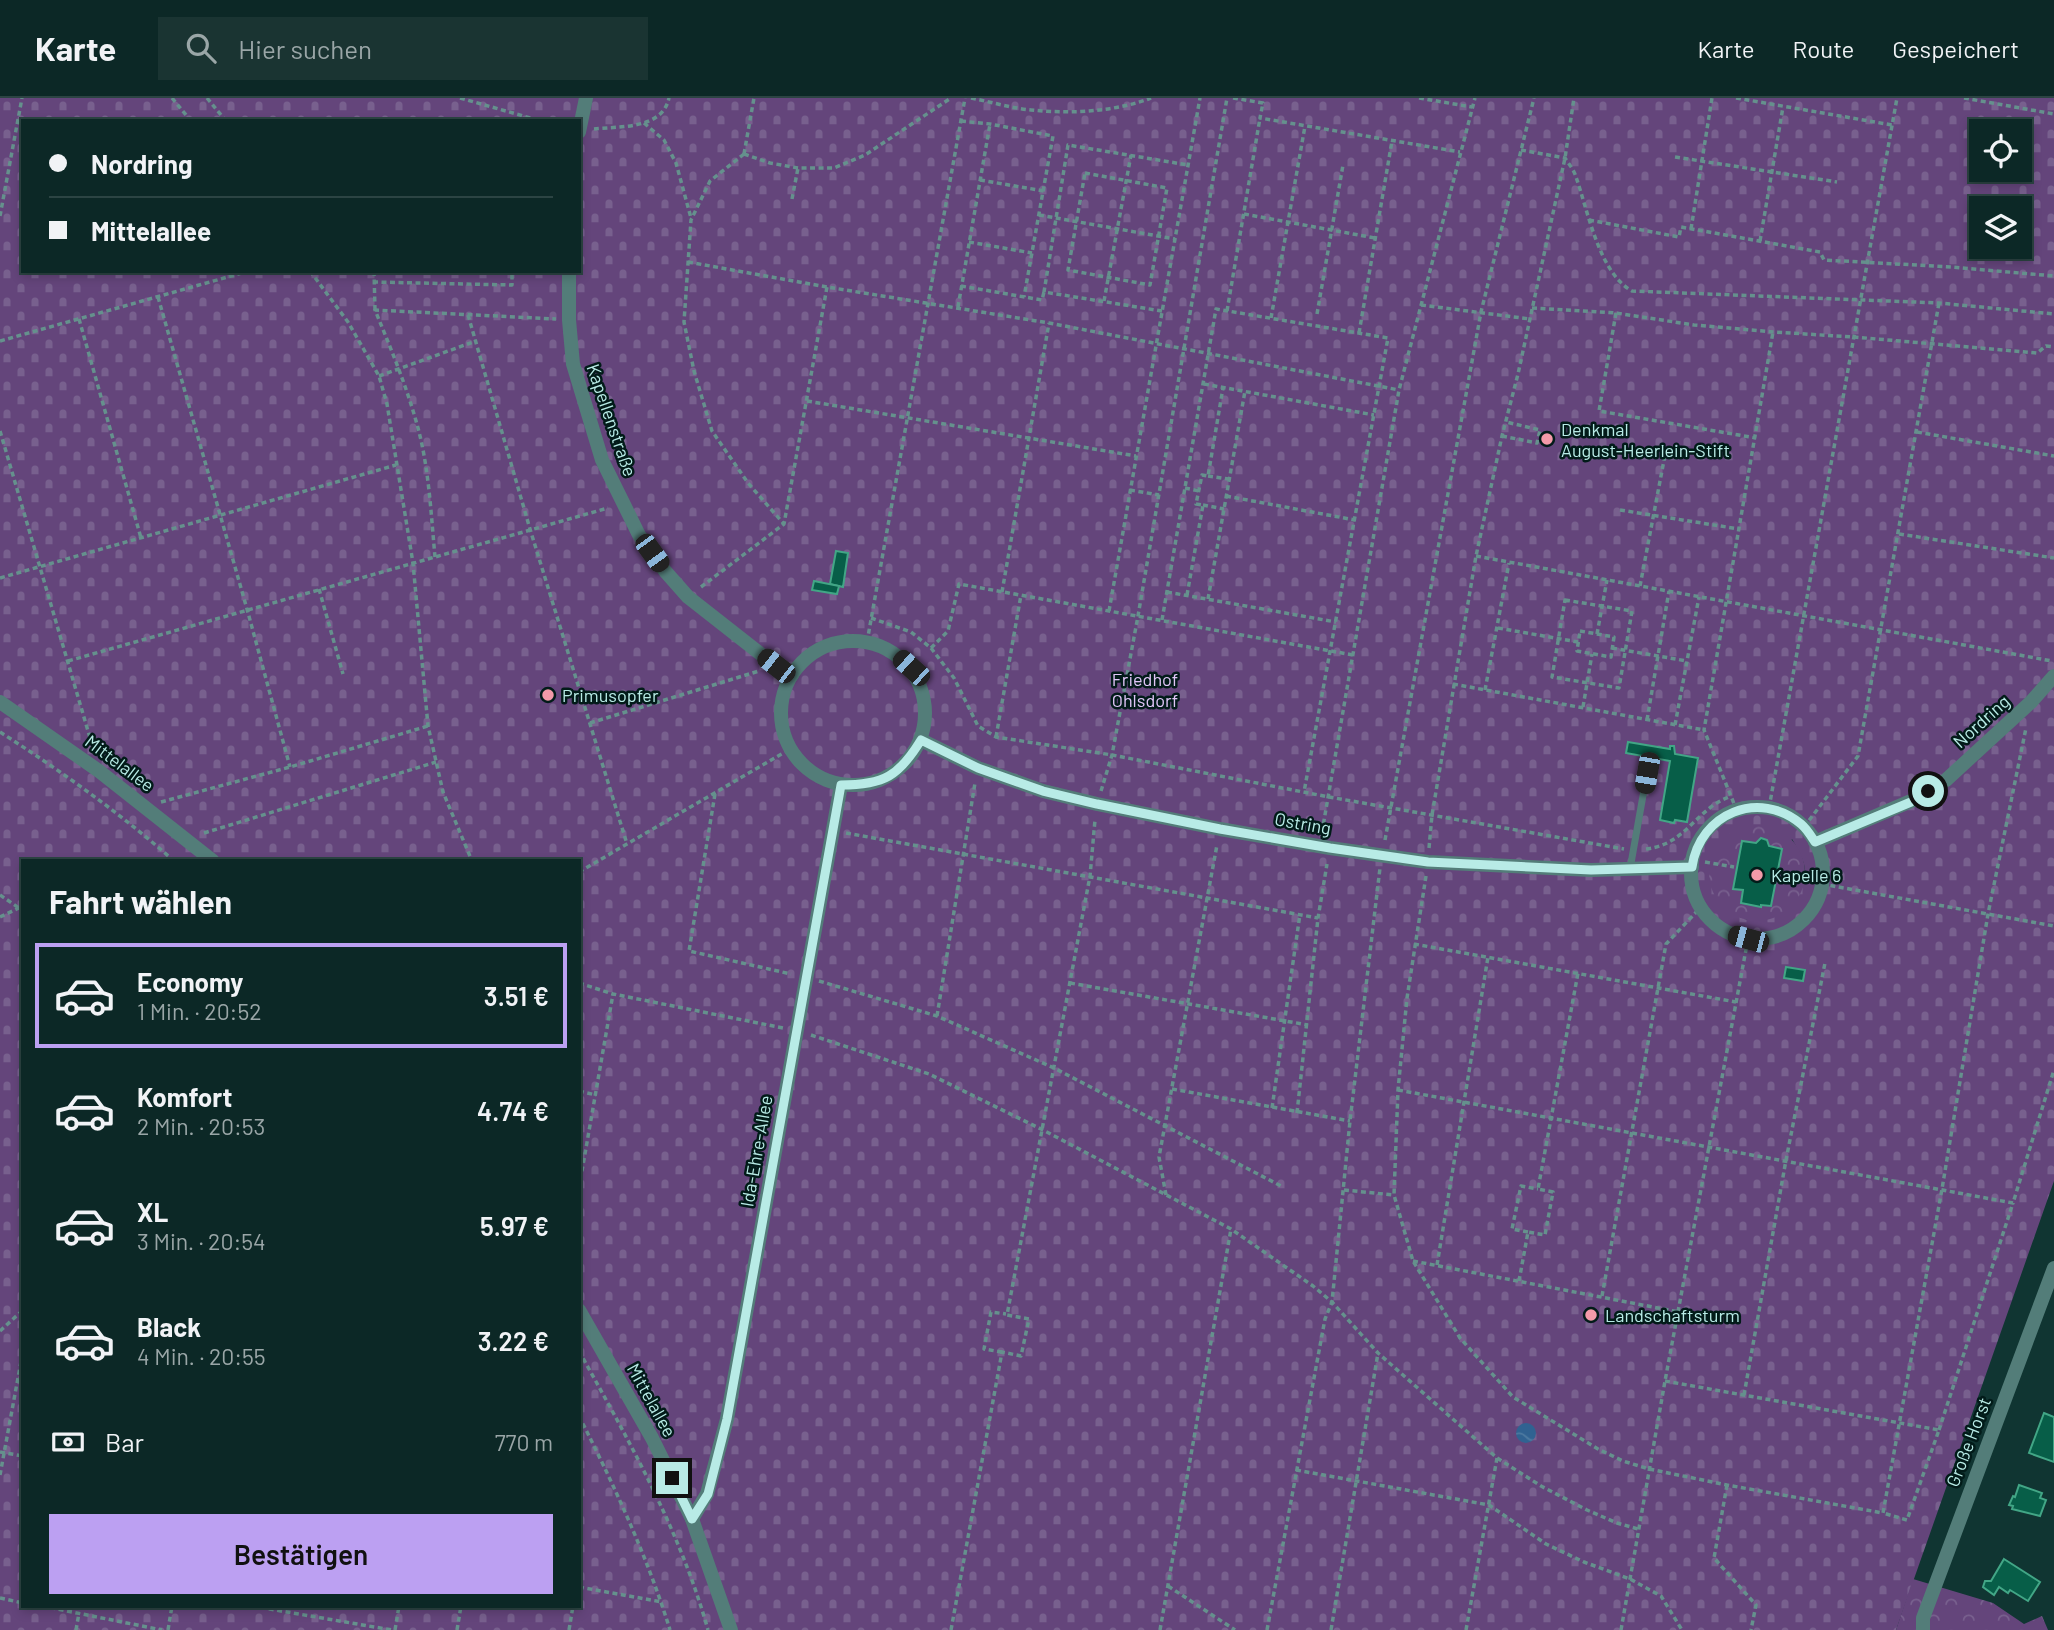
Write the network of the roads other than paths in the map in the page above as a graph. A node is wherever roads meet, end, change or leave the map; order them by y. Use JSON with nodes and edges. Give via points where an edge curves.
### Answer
{"nodes":[{"id":1,"x":586,"y":98,"type":"edge"},
{"id":2,"x":581,"y":122,"type":"edge"},
{"id":3,"x":569,"y":273,"type":"edge"},
{"id":4,"x":792,"y":675,"type":"junction"},
{"id":5,"x":2054,"y":676,"type":"edge"},
{"id":6,"x":0,"y":702,"type":"edge"},
{"id":7,"x":921,"y":740,"type":"junction"},
{"id":8,"x":1647,"y":773,"type":"dead end"},
{"id":9,"x":841,"y":785,"type":"junction"},
{"id":10,"x":1815,"y":842,"type":"junction"},
{"id":11,"x":211,"y":859,"type":"edge"},
{"id":12,"x":1692,"y":864,"type":"junction"},
{"id":13,"x":1630,"y":869,"type":"junction"},
{"id":14,"x":2054,"y":1268,"type":"edge"},
{"id":15,"x":581,"y":1314,"type":"edge"},
{"id":16,"x":692,"y":1519,"type":"junction"},
{"id":17,"x":731,"y":1630,"type":"edge"},
{"id":18,"x":1923,"y":1630,"type":"edge"}],
"edges":[{"from":1,"to":2,"type":"street"},
{"from":3,"to":4,"type":"street","name":"Kapellenstraße","via":[[573,365],[602,460],[639,535],[688,597]]},
{"from":4,"to":7,"type":"street","via":[[806,658],[825,646],[867,642],[892,651],[911,668],[922,690],[926,715]]},
{"from":4,"to":9,"type":"street","via":[[781,712],[790,749],[804,766]]},
{"from":5,"to":10,"type":"street","name":"Nordring","via":[[1946,780],[1911,802]]},
{"from":6,"to":11,"type":"street","name":"Mittelallee","via":[[99,771]]},
{"from":7,"to":9,"type":"street","via":[[908,761],[890,777],[866,785]]},
{"from":7,"to":13,"type":"street","name":"Ostring","via":[[978,768],[1043,791],[1220,829],[1428,862]]},
{"from":8,"to":13,"type":"lane"},
{"from":9,"to":16,"type":"street","name":"Ida-Ehre-Allee","via":[[727,1419],[708,1494]]},
{"from":10,"to":12,"type":"street","via":[[1790,816],[1754,807],[1721,818],[1698,844]]},
{"from":10,"to":12,"type":"street","via":[[1822,862],[1818,900],[1798,925],[1763,939],[1734,935],[1709,919],[1693,888]]},
{"from":12,"to":13,"type":"street","name":"Ostring"},
{"from":14,"to":18,"type":"street","name":"Große Horst","via":[[1923,1618]]},
{"from":15,"to":16,"type":"street","name":"Mittelallee"},
{"from":16,"to":17,"type":"street","name":"Mittelallee"}]}
